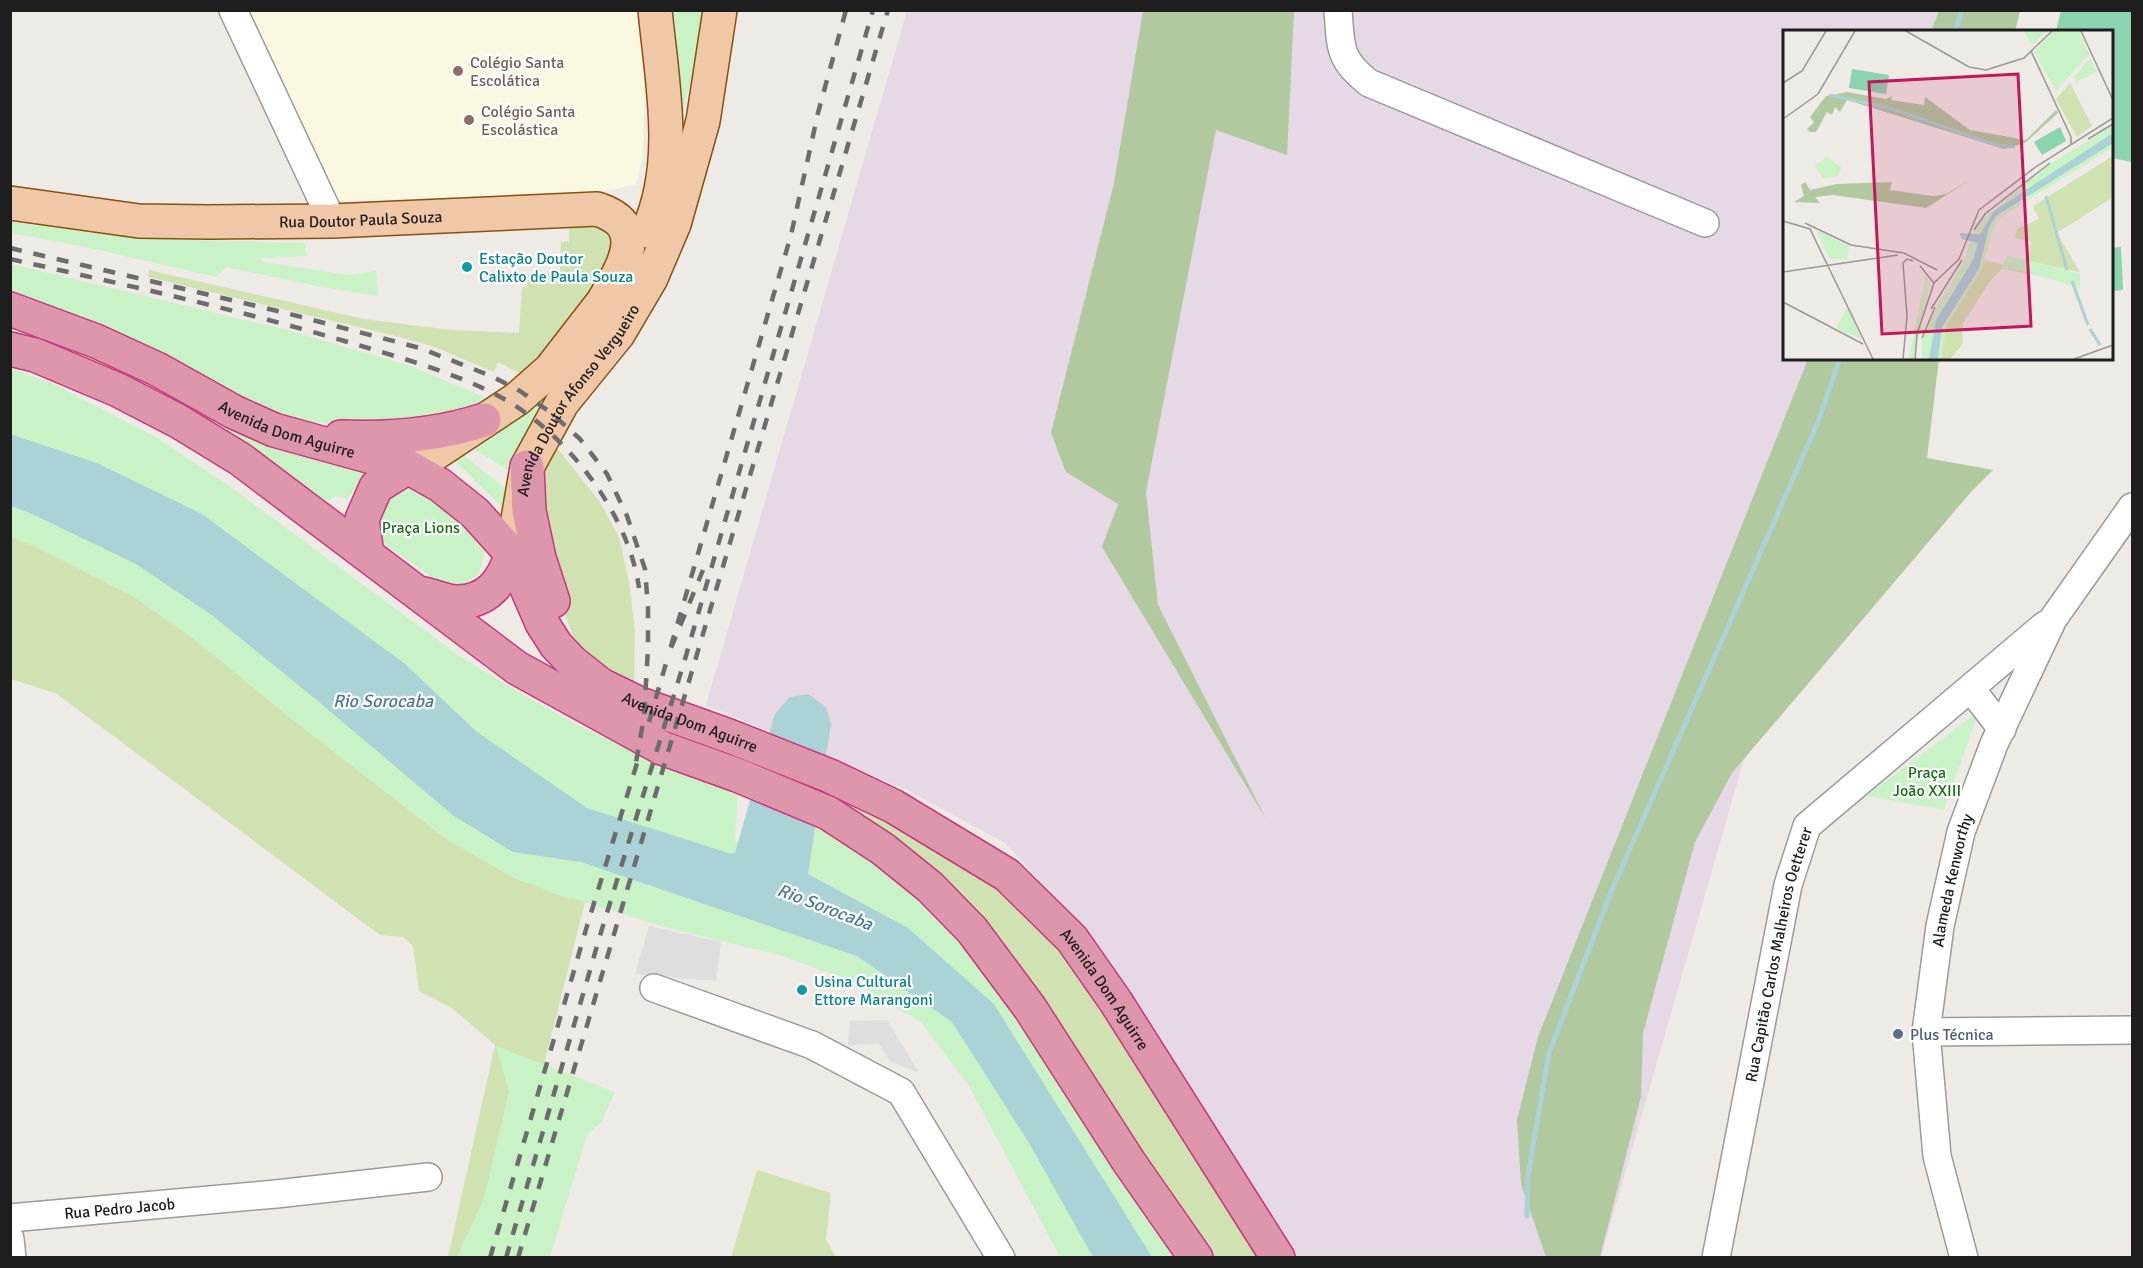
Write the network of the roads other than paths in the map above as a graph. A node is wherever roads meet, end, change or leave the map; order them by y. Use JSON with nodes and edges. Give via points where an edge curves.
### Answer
{"nodes":[{"id":1,"x":233,"y":10,"type":"edge"},
{"id":2,"x":655,"y":10,"type":"edge"},
{"id":3,"x":720,"y":10,"type":"edge"},
{"id":4,"x":1338,"y":10,"type":"edge"},
{"id":5,"x":10,"y":203,"type":"edge"},
{"id":6,"x":332,"y":221,"type":"junction"},
{"id":7,"x":1705,"y":223,"type":"dead end"},
{"id":8,"x":603,"y":302,"type":"junction"},
{"id":9,"x":10,"y":309,"type":"edge"},
{"id":10,"x":10,"y":350,"type":"edge"},
{"id":11,"x":10,"y":361,"type":"edge"},
{"id":12,"x":484,"y":420,"type":"junction"},
{"id":13,"x":274,"y":430,"type":"junction"},
{"id":14,"x":408,"y":467,"type":"junction"},
{"id":15,"x":527,"y":467,"type":"junction"},
{"id":16,"x":2133,"y":507,"type":"edge"},
{"id":17,"x":2124,"y":538,"type":"edge"},
{"id":18,"x":367,"y":554,"type":"junction"},
{"id":19,"x":512,"y":554,"type":"junction"},
{"id":20,"x":418,"y":592,"type":"junction"},
{"id":21,"x":2053,"y":619,"type":"junction"},
{"id":22,"x":601,"y":685,"type":"junction"},
{"id":23,"x":1971,"y":690,"type":"junction"},
{"id":24,"x":2002,"y":729,"type":"junction"},
{"id":25,"x":662,"y":748,"type":"junction"},
{"id":26,"x":654,"y":988,"type":"dead end"},
{"id":27,"x":2133,"y":1030,"type":"edge"},
{"id":28,"x":1926,"y":1032,"type":"junction"},
{"id":29,"x":428,"y":1177,"type":"dead end"},
{"id":30,"x":10,"y":1218,"type":"edge"},
{"id":31,"x":10,"y":1239,"type":"edge"},
{"id":32,"x":12,"y":1257,"type":"edge"},
{"id":33,"x":1001,"y":1257,"type":"edge"},
{"id":34,"x":1196,"y":1257,"type":"edge"},
{"id":35,"x":1278,"y":1257,"type":"edge"},
{"id":36,"x":1716,"y":1257,"type":"edge"},
{"id":37,"x":1964,"y":1257,"type":"edge"}],
"edges":[{"from":1,"to":6,"type":"street"},
{"from":2,"to":8,"type":"main road","name":"Avenida Doutor Afonso Vergueiro","via":[[666,142],[660,191],[640,250]]},
{"from":3,"to":15,"type":"main road","name":"Avenida Doutor Afonso Vergueiro","via":[[703,121],[676,219],[657,265],[618,334],[561,403]]},
{"from":4,"to":7,"type":"street","via":[[1341,48],[1351,69],[1370,82]]},
{"from":5,"to":6,"type":"main road","name":"Rua Doutor Paula Souza","via":[[140,221]]},
{"from":6,"to":8,"type":"main road","name":"Rua Doutor Paula Souza","via":[[597,208],[625,225],[628,242],[623,264]]},
{"from":8,"to":12,"type":"main road","name":"Avenida Doutor Afonso Vergueiro","via":[[550,370],[517,399]]},
{"from":9,"to":13,"type":"highway","name":"Avenida Dom Aguirre","via":[[96,341]]},
{"from":10,"to":18,"type":"highway","name":"Avenida Dom Aguirre","via":[[35,355],[118,390],[178,421],[240,459]]},
{"from":11,"to":25,"type":"highway","via":[[148,426],[258,497],[470,655],[587,722]]},
{"from":12,"to":13,"type":"highway","via":[[456,429],[382,438]]},
{"from":12,"to":14,"type":"main road","name":"Avenida Doutor Afonso Vergueiro"},
{"from":13,"to":14,"type":"highway","name":"Avenida Dom Aguirre"},
{"from":14,"to":18,"type":"highway","via":[[376,487],[363,519]]},
{"from":14,"to":19,"type":"highway","name":"Avenida Dom Aguirre","via":[[466,506]]},
{"from":15,"to":19,"type":"main road","name":"Avenida Doutor Afonso Vergueiro"},
{"from":15,"to":22,"type":"highway","via":[[531,522],[559,619],[578,656]]},
{"from":16,"to":17,"type":"street","name":"Alameda Kenworthy"},
{"from":17,"to":21,"type":"street","name":"Alameda Kenworthy"},
{"from":18,"to":20,"type":"highway","name":"Avenida Dom Aguirre"},
{"from":19,"to":20,"type":"highway","via":[[505,575],[489,592],[475,598],[455,602]]},
{"from":19,"to":22,"type":"highway","name":"Avenida Dom Aguirre","via":[[551,638],[572,662]]},
{"from":20,"to":25,"type":"highway","name":"Avenida Dom Aguirre","via":[[517,668]]},
{"from":21,"to":23,"type":"street","name":"Rua Capitão Carlos Malheiros Oetterer"},
{"from":21,"to":24,"type":"street","name":"Alameda Kenworthy"},
{"from":22,"to":35,"type":"highway","name":"Avenida Dom Aguirre","via":[[640,704],[830,776],[893,806],[1007,875],[1072,939]]},
{"from":23,"to":24,"type":"street"},
{"from":23,"to":36,"type":"street","name":"Rua Capitão Carlos Malheiros Oetterer","via":[[1807,826],[1788,885]]},
{"from":24,"to":28,"type":"street","name":"Alameda Kenworthy","via":[[1961,832],[1940,926]]},
{"from":25,"to":34,"type":"highway","name":"Avenida Dom Aguirre","via":[[828,813],[883,849],[930,887],[972,930],[1030,1008],[1129,1162]]},
{"from":26,"to":33,"type":"street","via":[[812,1046],[901,1092]]},
{"from":27,"to":28,"type":"street"},
{"from":28,"to":37,"type":"street","name":"Alameda Kenworthy","via":[[1937,1156]]},
{"from":29,"to":30,"type":"street","name":"Rua Pedro Jacob"},
{"from":31,"to":32,"type":"street"}]}
